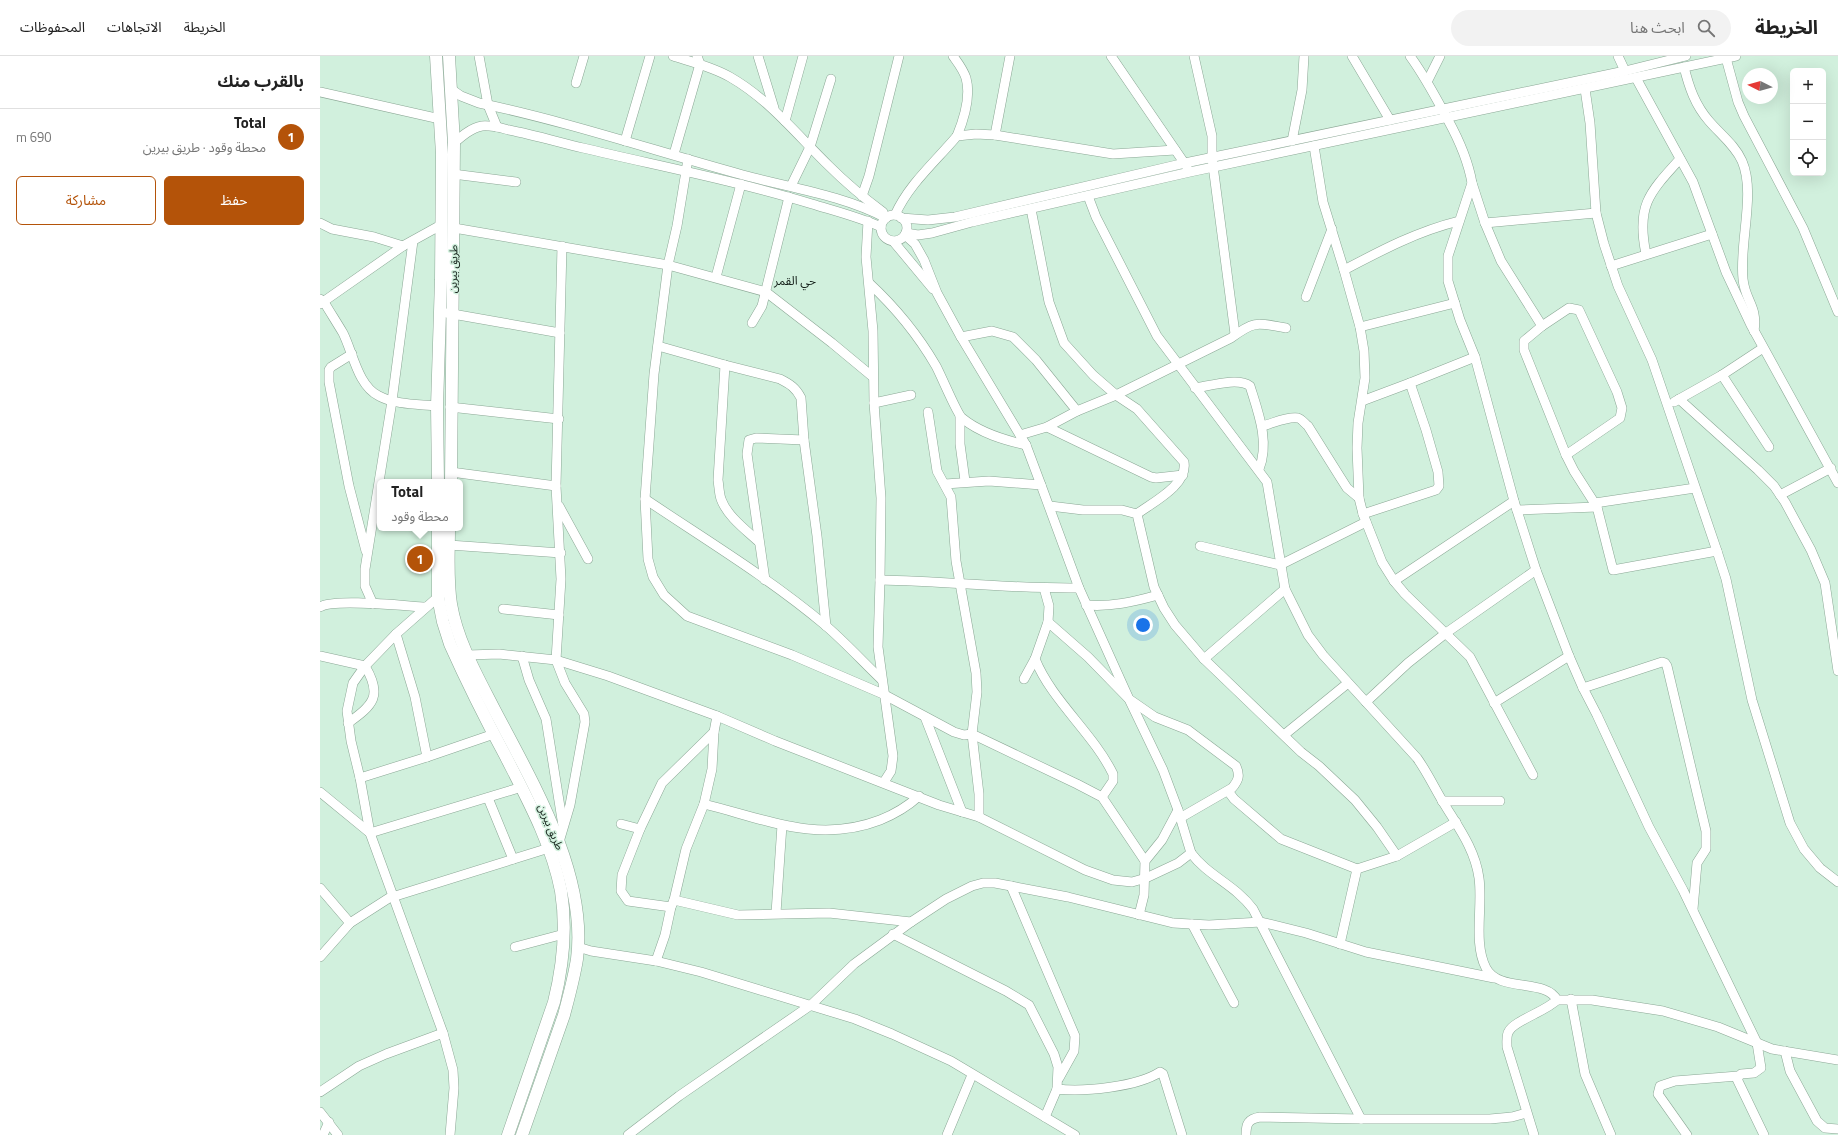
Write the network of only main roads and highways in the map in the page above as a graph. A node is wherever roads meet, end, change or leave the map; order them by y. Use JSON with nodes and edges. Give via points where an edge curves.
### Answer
{"nodes":[{"id":1,"x":436,"y":56,"type":"edge"},
{"id":2,"x":449,"y":56,"type":"edge"},
{"id":3,"x":451,"y":477,"type":"edge"},
{"id":4,"x":438,"y":479,"type":"edge"},
{"id":5,"x":438,"y":531,"type":"edge"},
{"id":6,"x":449,"y":531,"type":"edge"},
{"id":7,"x":554,"y":845,"type":"junction"},
{"id":8,"x":508,"y":1135,"type":"edge"},
{"id":9,"x":522,"y":1135,"type":"edge"}],
"edges":[{"from":1,"to":4,"type":"main road","name":"طريق بيرين","via":[[440,119],[441,226]]},
{"from":2,"to":3,"type":"main road","name":"طريق بيرين","via":[[454,143]]},
{"from":5,"to":7,"type":"main road","name":"طريق بيرين","via":[[438,597],[450,644],[494,734]]},
{"from":6,"to":7,"type":"main road","name":"طريق بيرين","via":[[449,586],[456,625]]},
{"from":7,"to":8,"type":"main road","name":"طريق بيرين","via":[[564,934],[563,960],[554,1002]]},
{"from":7,"to":9,"type":"main road","name":"طريق بيرين","via":[[574,897],[577,953],[564,1015]]}]}
